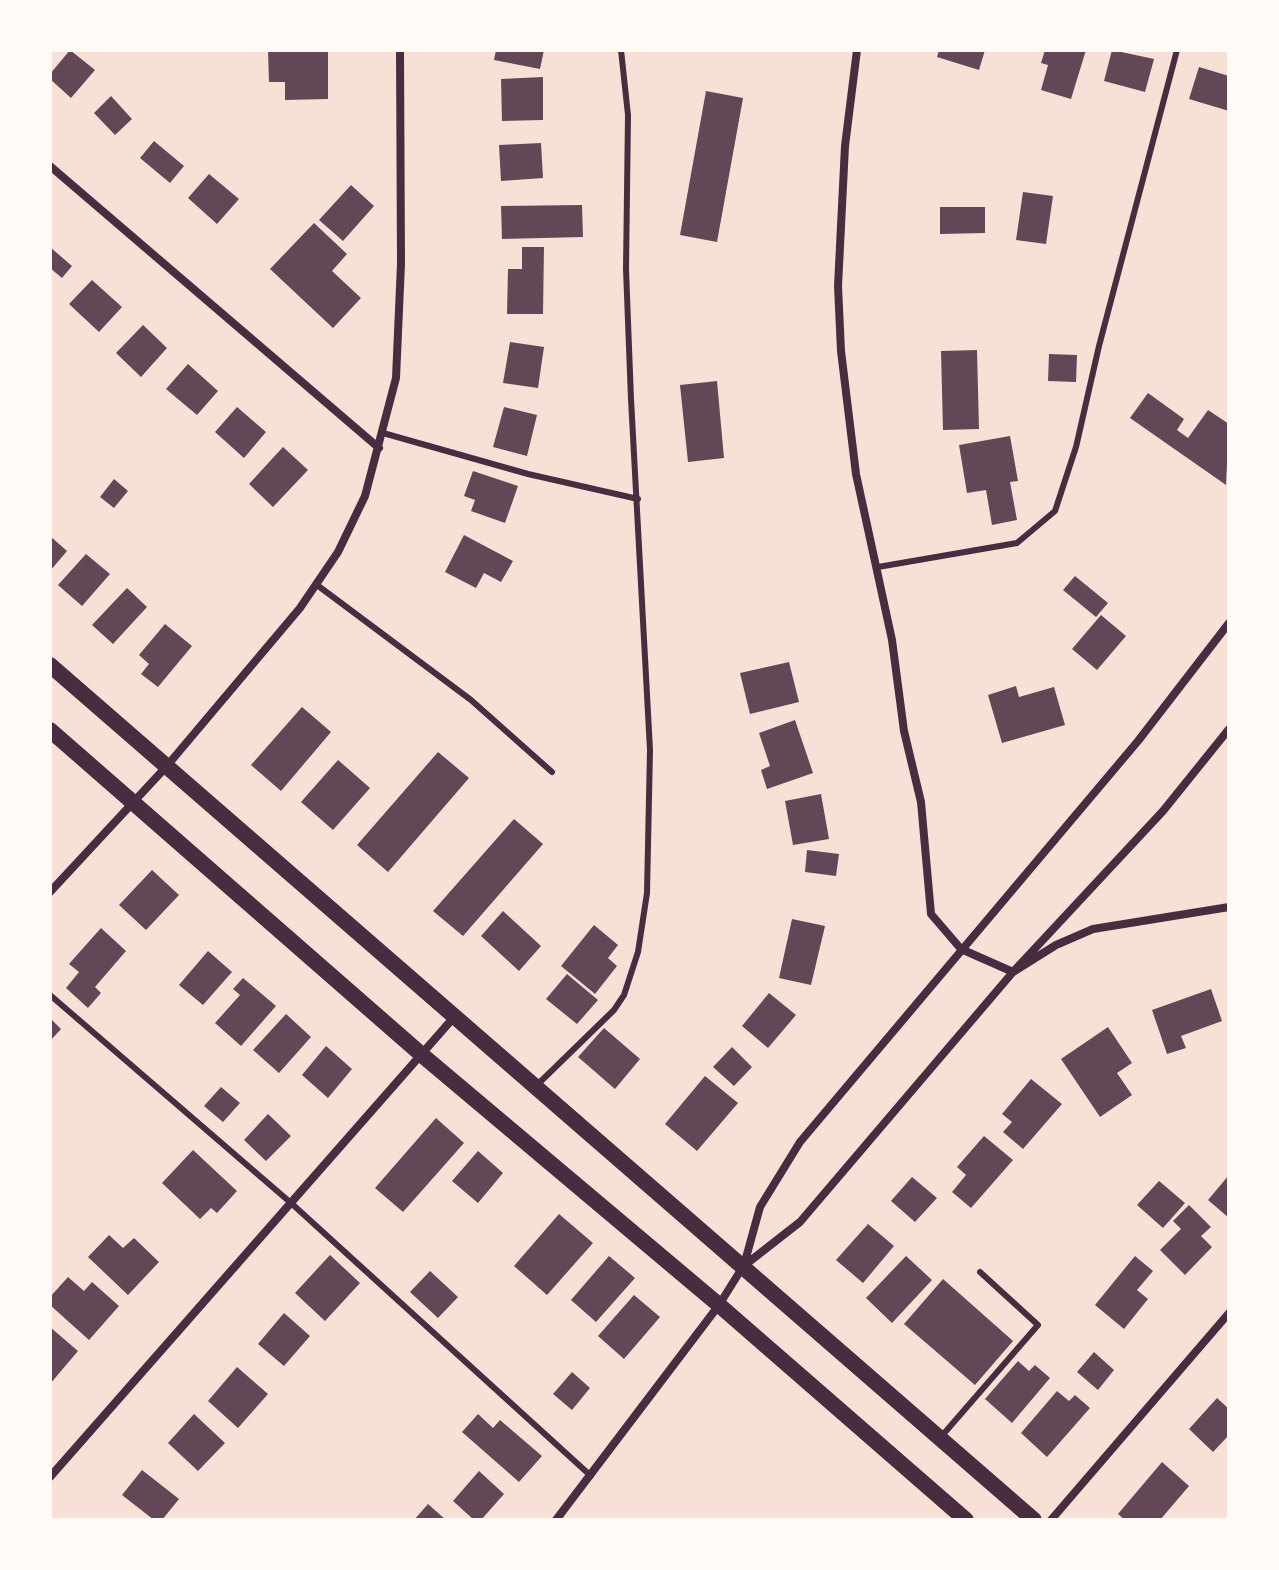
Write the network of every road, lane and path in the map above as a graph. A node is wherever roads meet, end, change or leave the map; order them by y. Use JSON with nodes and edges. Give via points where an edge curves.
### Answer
{"nodes":[{"id":1,"x":400,"y":50,"type":"edge"},
{"id":2,"x":621,"y":50,"type":"edge"},
{"id":3,"x":857,"y":50,"type":"edge"},
{"id":4,"x":1177,"y":50,"type":"edge"},
{"id":5,"x":50,"y":166,"type":"edge"},
{"id":6,"x":383,"y":433,"type":"junction"},
{"id":7,"x":379,"y":448,"type":"junction"},
{"id":8,"x":638,"y":499,"type":"junction"},
{"id":9,"x":878,"y":567,"type":"junction"},
{"id":10,"x":317,"y":585,"type":"junction"},
{"id":11,"x":1229,"y":623,"type":"edge"},
{"id":12,"x":50,"y":665,"type":"edge"},
{"id":13,"x":1229,"y":729,"type":"edge"},
{"id":14,"x":50,"y":730,"type":"edge"},
{"id":15,"x":166,"y":767,"type":"junction"},
{"id":16,"x":552,"y":772,"type":"dead end"},
{"id":17,"x":132,"y":802,"type":"junction"},
{"id":18,"x":50,"y":892,"type":"edge"},
{"id":19,"x":1229,"y":907,"type":"edge"},
{"id":20,"x":961,"y":949,"type":"junction"},
{"id":21,"x":1013,"y":972,"type":"junction"},
{"id":22,"x":50,"y":995,"type":"edge"},
{"id":23,"x":455,"y":1016,"type":"junction"},
{"id":24,"x":422,"y":1055,"type":"junction"},
{"id":25,"x":536,"y":1086,"type":"junction"},
{"id":26,"x":291,"y":1203,"type":"junction"},
{"id":27,"x":744,"y":1265,"type":"junction"},
{"id":28,"x":980,"y":1272,"type":"dead end"},
{"id":29,"x":719,"y":1305,"type":"junction"},
{"id":30,"x":1229,"y":1313,"type":"edge"},
{"id":31,"x":940,"y":1438,"type":"junction"},
{"id":32,"x":591,"y":1476,"type":"junction"},
{"id":33,"x":50,"y":1477,"type":"edge"},
{"id":34,"x":556,"y":1520,"type":"edge"},
{"id":35,"x":966,"y":1520,"type":"edge"},
{"id":36,"x":1034,"y":1520,"type":"edge"},
{"id":37,"x":1051,"y":1520,"type":"edge"}],
"edges":[{"from":1,"to":6,"type":"street","via":[[396,378]]},
{"from":2,"to":8,"type":"lane","via":[[628,115],[626,269]]},
{"from":3,"to":9,"type":"street","via":[[845,146],[838,286],[847,413]]},
{"from":4,"to":9,"type":"lane","via":[[1055,511],[1017,543]]},
{"from":5,"to":7,"type":"street"},
{"from":6,"to":7,"type":"street"},
{"from":6,"to":8,"type":"lane"},
{"from":7,"to":10,"type":"street","via":[[365,496]]},
{"from":8,"to":25,"type":"lane","via":[[650,832],[638,952],[631,981],[614,1010]]},
{"from":9,"to":20,"type":"street","via":[[921,802],[931,914]]},
{"from":10,"to":15,"type":"street"},
{"from":10,"to":16,"type":"lane","via":[[471,700]]},
{"from":11,"to":20,"type":"street","via":[[1138,741]]},
{"from":12,"to":15,"type":"main road"},
{"from":13,"to":21,"type":"street","via":[[1163,811]]},
{"from":14,"to":17,"type":"main road"},
{"from":15,"to":17,"type":"street"},
{"from":15,"to":23,"type":"main road"},
{"from":17,"to":18,"type":"street"},
{"from":17,"to":24,"type":"main road"},
{"from":19,"to":21,"type":"street","via":[[1093,929]]},
{"from":20,"to":21,"type":"street"},
{"from":20,"to":27,"type":"street","via":[[800,1142],[760,1207]]},
{"from":21,"to":27,"type":"street","via":[[800,1222]]},
{"from":22,"to":26,"type":"lane"},
{"from":23,"to":24,"type":"street"},
{"from":23,"to":25,"type":"main road"},
{"from":24,"to":26,"type":"street"},
{"from":24,"to":29,"type":"main road"},
{"from":25,"to":27,"type":"main road"},
{"from":26,"to":32,"type":"lane"},
{"from":26,"to":33,"type":"street"},
{"from":27,"to":29,"type":"street"},
{"from":27,"to":31,"type":"main road"},
{"from":28,"to":31,"type":"lane","via":[[1038,1325]]},
{"from":29,"to":32,"type":"street"},
{"from":29,"to":35,"type":"main road"},
{"from":30,"to":37,"type":"street"},
{"from":31,"to":36,"type":"main road"},
{"from":32,"to":34,"type":"street"}]}
